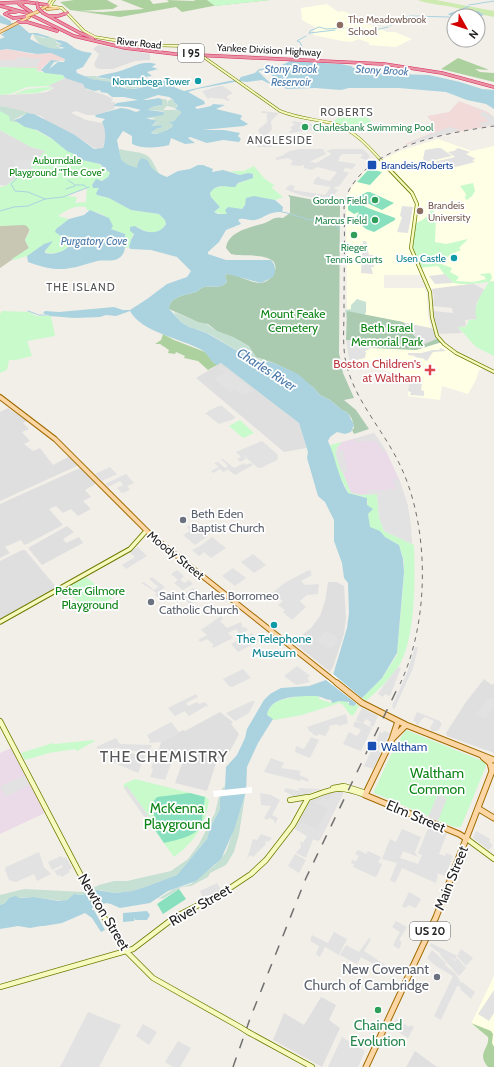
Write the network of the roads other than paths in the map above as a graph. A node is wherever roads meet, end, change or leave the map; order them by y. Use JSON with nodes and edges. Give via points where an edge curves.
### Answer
{"nodes":[{"id":1,"x":54,"y":0,"type":"edge"},
{"id":2,"x":37,"y":2,"type":"edge"},
{"id":3,"x":0,"y":5,"type":"edge"},
{"id":4,"x":49,"y":5,"type":"edge"},
{"id":5,"x":59,"y":7,"type":"junction"},
{"id":6,"x":39,"y":12,"type":"junction"},
{"id":7,"x":67,"y":13,"type":"junction"},
{"id":8,"x":2,"y":14,"type":"dead end"},
{"id":9,"x":26,"y":17,"type":"junction"},
{"id":10,"x":35,"y":18,"type":"junction"},
{"id":11,"x":13,"y":23,"type":"junction"},
{"id":12,"x":45,"y":23,"type":"junction"},
{"id":13,"x":0,"y":30,"type":"edge"},
{"id":14,"x":67,"y":31,"type":"junction"},
{"id":15,"x":494,"y":86,"type":"edge"},
{"id":16,"x":494,"y":372,"type":"edge"},
{"id":17,"x":0,"y":397,"type":"edge"},
{"id":18,"x":146,"y":531,"type":"junction"},
{"id":19,"x":0,"y":622,"type":"edge"},
{"id":20,"x":0,"y":721,"type":"edge"},
{"id":21,"x":398,"y":721,"type":"junction"},
{"id":22,"x":406,"y":725,"type":"junction"},
{"id":23,"x":392,"y":739,"type":"junction"},
{"id":24,"x":480,"y":754,"type":"junction"},
{"id":25,"x":494,"y":760,"type":"edge"},
{"id":26,"x":494,"y":766,"type":"edge"},
{"id":27,"x":493,"y":773,"type":"edge"},
{"id":28,"x":365,"y":795,"type":"junction"},
{"id":29,"x":311,"y":796,"type":"junction"},
{"id":30,"x":290,"y":800,"type":"dead end"},
{"id":31,"x":479,"y":809,"type":"junction"},
{"id":32,"x":494,"y":818,"type":"edge"},
{"id":33,"x":467,"y":839,"type":"junction"},
{"id":34,"x":494,"y":859,"type":"edge"},
{"id":35,"x":126,"y":951,"type":"junction"},
{"id":36,"x":0,"y":987,"type":"edge"},
{"id":37,"x":312,"y":1067,"type":"edge"},
{"id":38,"x":366,"y":1067,"type":"edge"}],
"edges":[{"from":1,"to":4,"type":"main road"},
{"from":2,"to":3,"type":"highway"},
{"from":2,"to":4,"type":"highway"},
{"from":2,"to":6,"type":"highway","bridge":true},
{"from":2,"to":6,"type":"highway","via":[[19,5]]},
{"from":3,"to":6,"type":"highway","name":"Yankee Division Highway","number":"I 95"},
{"from":3,"to":10,"type":"highway"},
{"from":3,"to":12,"type":"highway","name":"Yankee Division Highway","number":"I 95","via":[[27,13]]},
{"from":4,"to":5,"type":"main road"},
{"from":4,"to":5,"type":"main road"},
{"from":4,"to":6,"type":"main road"},
{"from":4,"to":6,"type":"main road"},
{"from":5,"to":7,"type":"main road","name":"River Road"},
{"from":6,"to":7,"type":"highway","via":[[53,16]]},
{"from":6,"to":9,"type":"main road","bridge":true},
{"from":6,"to":14,"type":"highway"},
{"from":6,"to":14,"type":"highway","name":"Yankee Division Highway","number":"I 95"},
{"from":7,"to":16,"type":"main road","name":"River Road","bridge":true,"via":[[85,32],[96,37],[147,45],[180,45],[195,51],[283,113],[331,123],[350,131],[366,144],[415,197],[417,204],[411,248],[430,293],[437,336],[456,353]]},
{"from":8,"to":11,"type":"highway"},
{"from":9,"to":10,"type":"highway","via":[[12,18],[5,14],[14,12]]},
{"from":9,"to":11,"type":"highway"},
{"from":10,"to":12,"type":"highway"},
{"from":11,"to":13,"type":"main road"},
{"from":11,"to":14,"type":"highway","via":[[27,22]]},
{"from":12,"to":14,"type":"highway","name":"Yankee Division Highway","number":"I 95"},
{"from":14,"to":15,"type":"highway","name":"Yankee Division Highway","number":"I 95","via":[[108,43],[170,51],[392,63],[438,70]]},
{"from":14,"to":15,"type":"highway","name":"Yankee Division Highway","number":"I 95","via":[[85,39],[120,47],[164,53],[387,65],[445,74]]},
{"from":17,"to":18,"type":"main road","name":"Moody Street","via":[[55,439]]},
{"from":18,"to":19,"type":"main road","via":[[131,548]]},
{"from":18,"to":21,"type":"main road","name":"Moody Street","via":[[360,701]]},
{"from":20,"to":35,"type":"main road","name":"Newton Street","via":[[98,908]]},
{"from":21,"to":22,"type":"main road","name":"Moody Street"},
{"from":21,"to":23,"type":"main road"},
{"from":22,"to":23,"type":"main road"},
{"from":22,"to":24,"type":"main road","name":"Moody Street"},
{"from":23,"to":28,"type":"main road"},
{"from":24,"to":25,"type":"main road","name":"Moody Street"},
{"from":24,"to":27,"type":"main road","via":[[490,763]]},
{"from":26,"to":27,"type":"main road","name":"Main Street","number":"US 20"},
{"from":27,"to":31,"type":"main road","name":"Main Street","number":"US 20"},
{"from":28,"to":29,"type":"main road","name":"Elm Street","via":[[344,788]]},
{"from":28,"to":33,"type":"main road","name":"Elm Street"},
{"from":29,"to":30,"type":"main road","name":"Elm Street"},
{"from":29,"to":35,"type":"main road","name":"River Street","via":[[280,842],[249,876],[175,917],[144,942]]},
{"from":31,"to":32,"type":"main road"},
{"from":31,"to":33,"type":"main road","name":"Main Street","number":"US 20"},
{"from":33,"to":34,"type":"main road"},
{"from":33,"to":38,"type":"main road","name":"Main Street","number":"US 20","via":[[436,917]]},
{"from":35,"to":36,"type":"main road","name":"River Street"},
{"from":35,"to":37,"type":"main road","name":"Newton Street","bridge":true,"via":[[152,978]]}]}
